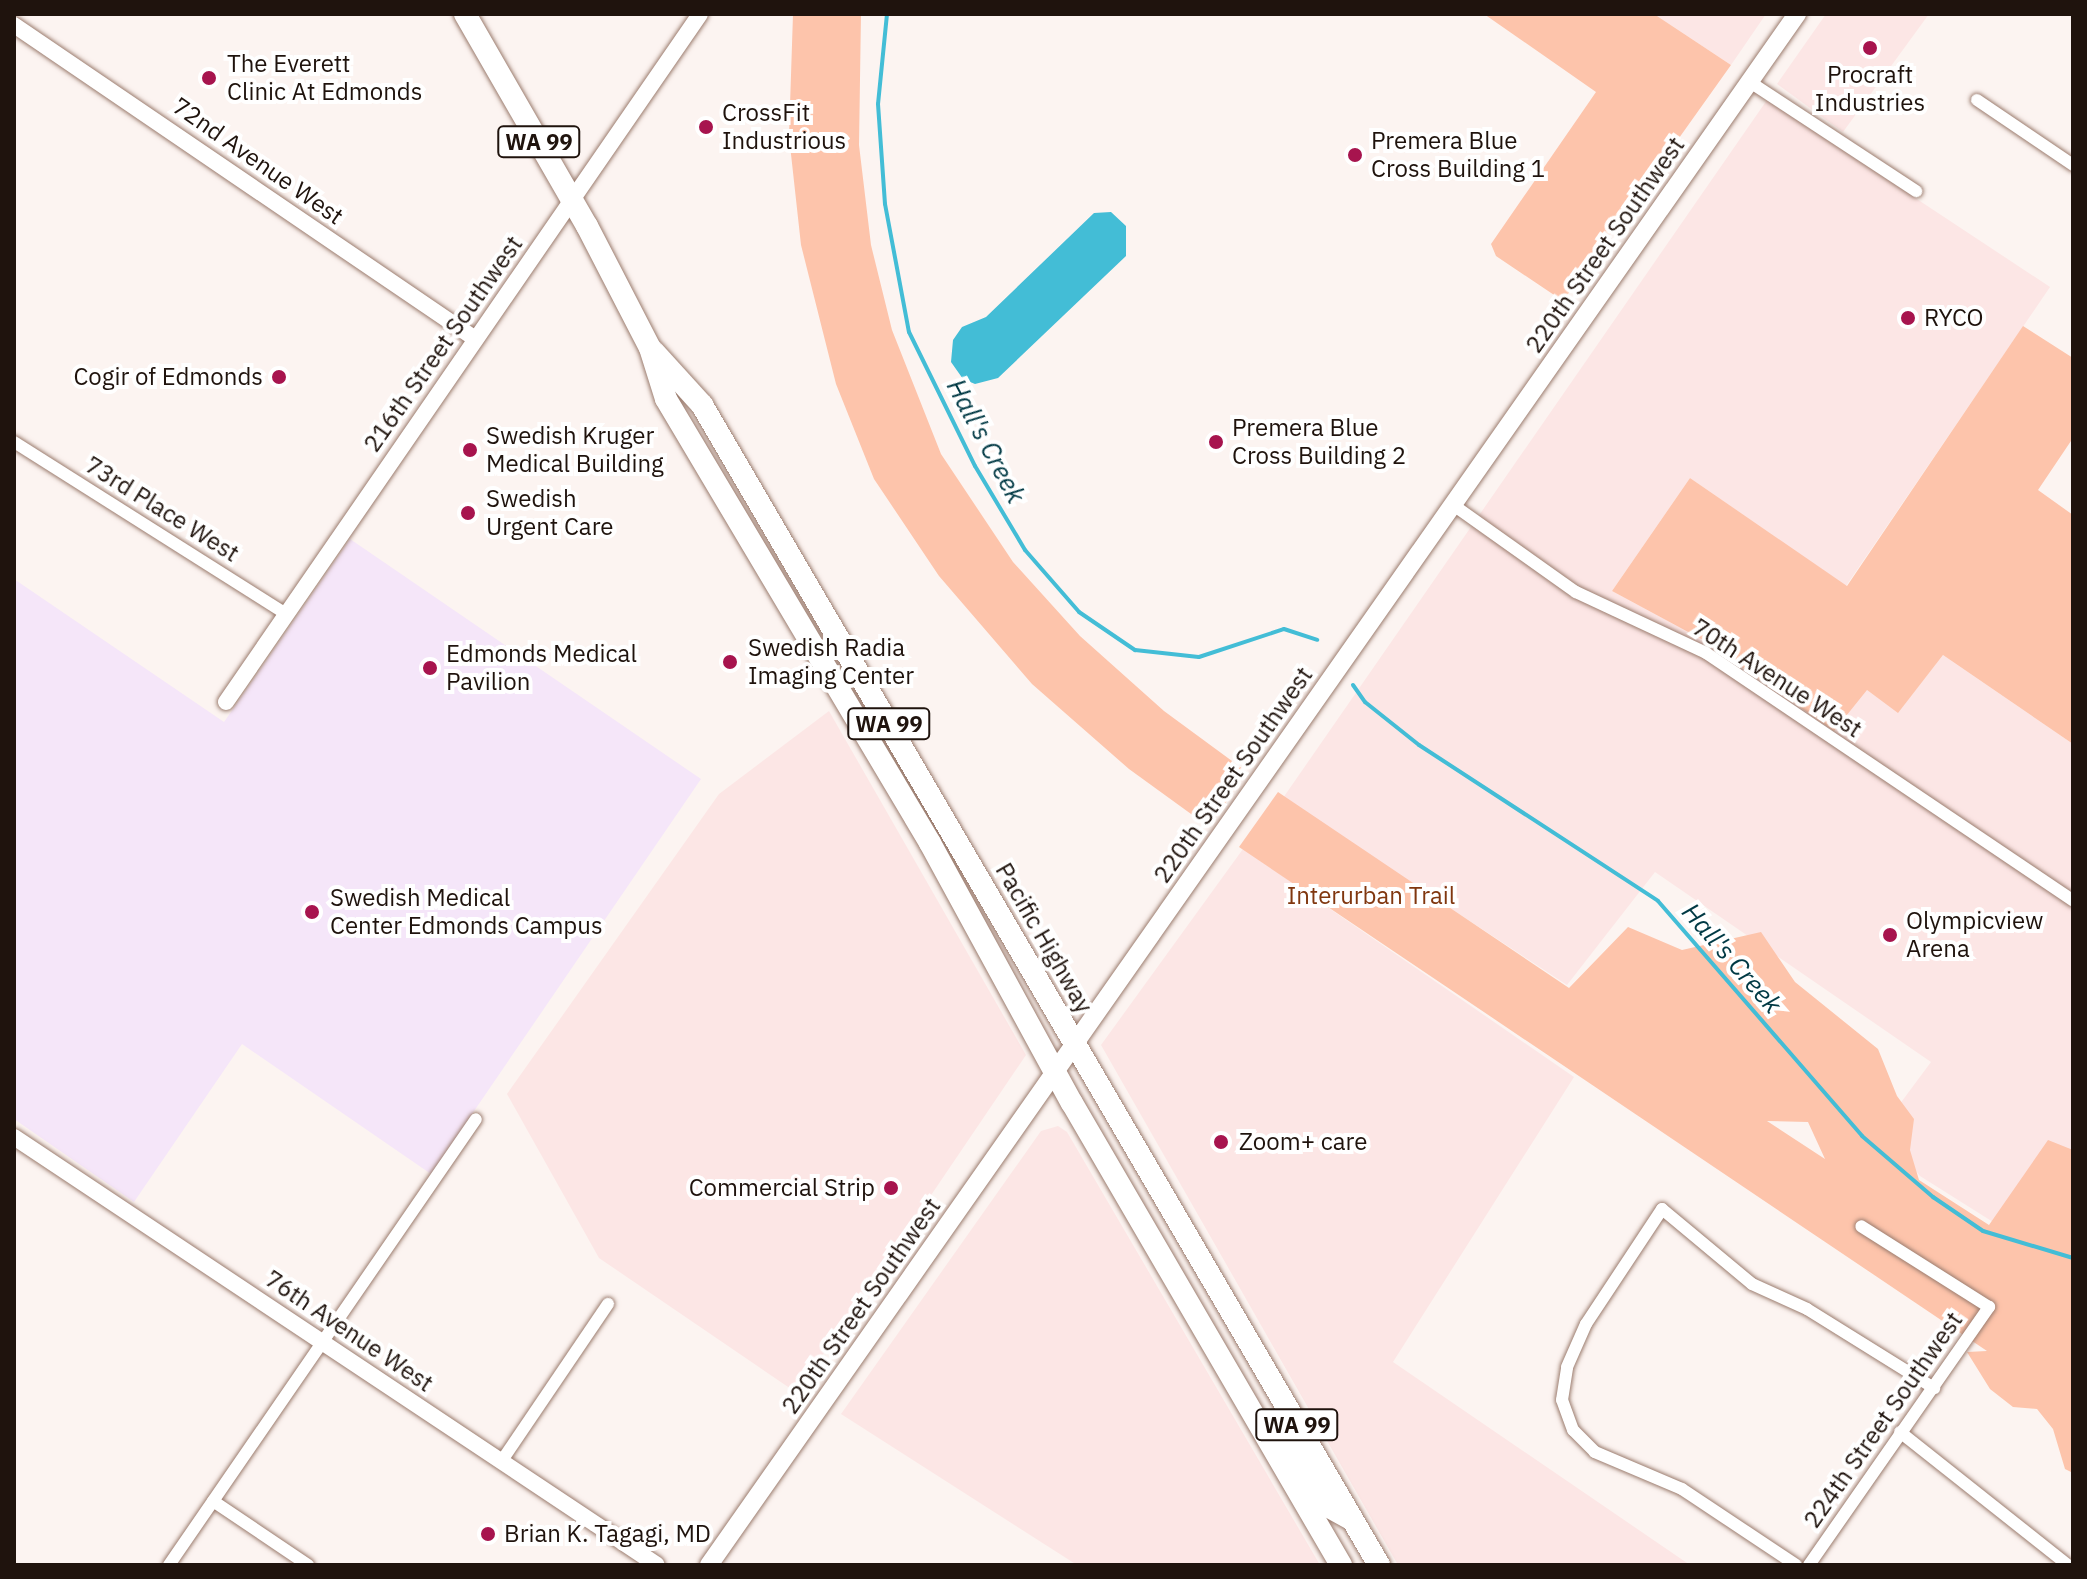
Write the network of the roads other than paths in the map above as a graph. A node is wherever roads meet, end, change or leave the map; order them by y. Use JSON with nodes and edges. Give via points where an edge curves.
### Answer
{"nodes":[{"id":1,"x":465,"y":14,"type":"edge"},
{"id":2,"x":700,"y":14,"type":"edge"},
{"id":3,"x":1797,"y":14,"type":"edge"},
{"id":4,"x":14,"y":25,"type":"edge"},
{"id":5,"x":1750,"y":82,"type":"junction"},
{"id":6,"x":1977,"y":100,"type":"dead end"},
{"id":7,"x":2073,"y":165,"type":"edge"},
{"id":8,"x":1916,"y":191,"type":"dead end"},
{"id":9,"x":572,"y":200,"type":"junction"},
{"id":10,"x":474,"y":338,"type":"junction"},
{"id":11,"x":650,"y":348,"type":"junction"},
{"id":12,"x":14,"y":442,"type":"edge"},
{"id":13,"x":1452,"y":504,"type":"junction"},
{"id":14,"x":286,"y":614,"type":"junction"},
{"id":15,"x":226,"y":702,"type":"dead end"},
{"id":16,"x":2073,"y":901,"type":"edge"},
{"id":17,"x":1074,"y":1044,"type":"junction"},
{"id":18,"x":1056,"y":1070,"type":"junction"},
{"id":19,"x":476,"y":1119,"type":"dead end"},
{"id":20,"x":14,"y":1137,"type":"edge"},
{"id":21,"x":1861,"y":1226,"type":"dead end"},
{"id":22,"x":608,"y":1304,"type":"dead end"},
{"id":23,"x":322,"y":1342,"type":"junction"},
{"id":24,"x":1934,"y":1388,"type":"junction"},
{"id":25,"x":1264,"y":1428,"type":"junction"},
{"id":26,"x":1900,"y":1432,"type":"junction"},
{"id":27,"x":501,"y":1462,"type":"junction"},
{"id":28,"x":213,"y":1501,"type":"junction"},
{"id":29,"x":1354,"y":1522,"type":"junction"},
{"id":30,"x":169,"y":1565,"type":"edge"},
{"id":31,"x":308,"y":1565,"type":"edge"},
{"id":32,"x":657,"y":1565,"type":"edge"},
{"id":33,"x":709,"y":1565,"type":"edge"},
{"id":34,"x":1341,"y":1565,"type":"edge"},
{"id":35,"x":1379,"y":1565,"type":"edge"},
{"id":36,"x":1796,"y":1565,"type":"edge"},
{"id":37,"x":1809,"y":1565,"type":"edge"},
{"id":38,"x":2068,"y":1565,"type":"edge"}],
"edges":[{"from":1,"to":9,"type":"highway","name":"Pacific Highway","number":"WA 99"},
{"from":2,"to":9,"type":"street","name":"216th Street Southwest"},
{"from":3,"to":5,"type":"main road","name":"220th Street Southwest"},
{"from":4,"to":10,"type":"street","name":"72nd Avenue West"},
{"from":5,"to":8,"type":"street"},
{"from":5,"to":13,"type":"main road","name":"220th Street Southwest"},
{"from":6,"to":7,"type":"street"},
{"from":9,"to":10,"type":"street","name":"216th Street Southwest"},
{"from":9,"to":11,"type":"highway","name":"Pacific Highway","number":"WA 99"},
{"from":10,"to":14,"type":"street","name":"216th Street Southwest"},
{"from":11,"to":17,"type":"highway","name":"Pacific Highway","number":"WA 99","via":[[702,405]]},
{"from":11,"to":18,"type":"highway","name":"Pacific Highway","number":"WA 99","via":[[666,399],[930,843]]},
{"from":12,"to":14,"type":"street","name":"73rd Place West"},
{"from":13,"to":16,"type":"street","name":"70th Avenue West","via":[[1576,592],[1706,653]]},
{"from":13,"to":17,"type":"main road","name":"220th Street Southwest"},
{"from":14,"to":15,"type":"street","name":"216th Street Southwest"},
{"from":17,"to":18,"type":"main road","name":"220th Street Southwest"},
{"from":17,"to":29,"type":"highway","name":"Pacific Highway","number":"WA 99"},
{"from":18,"to":25,"type":"highway","name":"Pacific Highway","number":"WA 99"},
{"from":18,"to":33,"type":"main road","name":"220th Street Southwest"},
{"from":19,"to":23,"type":"street"},
{"from":20,"to":23,"type":"street","name":"76th Avenue West"},
{"from":21,"to":24,"type":"street","name":"224th Street Southwest","via":[[1989,1307]]},
{"from":22,"to":27,"type":"street"},
{"from":23,"to":27,"type":"street","name":"76th Avenue West"},
{"from":23,"to":28,"type":"street"},
{"from":24,"to":26,"type":"street","name":"224th Street Southwest"},
{"from":24,"to":36,"type":"street","via":[[1807,1309],[1752,1284],[1662,1209],[1573,1353],[1562,1400],[1567,1415],[1573,1430],[1595,1452],[1705,1502]]},
{"from":25,"to":29,"type":"main road","via":[[1280,1431],[1329,1508]]},
{"from":25,"to":34,"type":"highway","name":"Pacific Highway","number":"WA 99"},
{"from":26,"to":37,"type":"street","name":"224th Street Southwest"},
{"from":26,"to":38,"type":"street"},
{"from":27,"to":32,"type":"street","name":"76th Avenue West"},
{"from":28,"to":30,"type":"street"},
{"from":28,"to":31,"type":"street"},
{"from":29,"to":35,"type":"highway","name":"Pacific Highway","number":"WA 99"}]}
